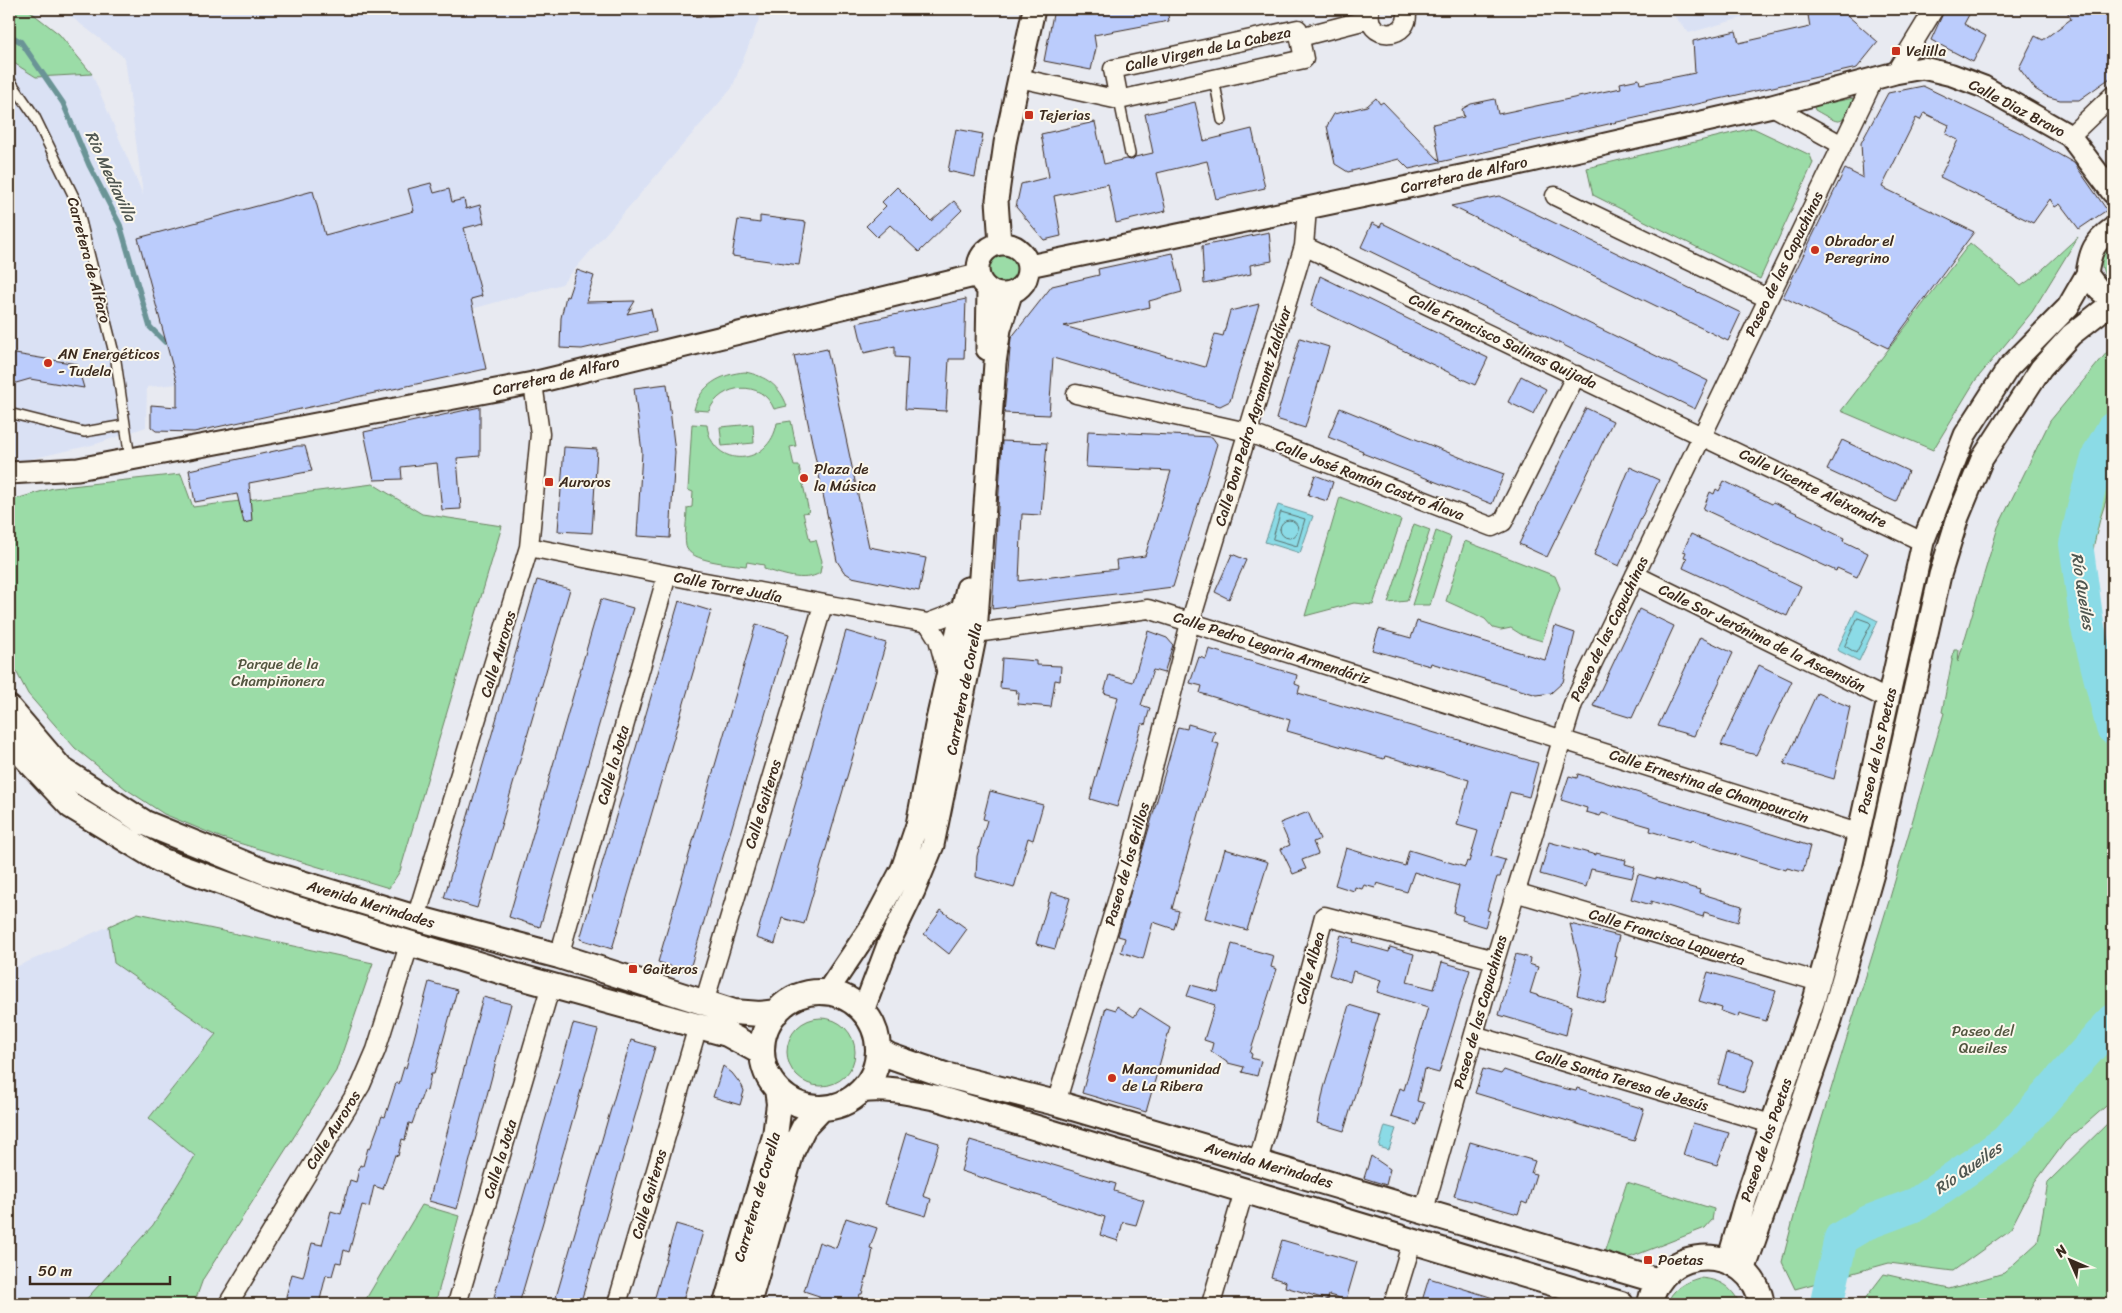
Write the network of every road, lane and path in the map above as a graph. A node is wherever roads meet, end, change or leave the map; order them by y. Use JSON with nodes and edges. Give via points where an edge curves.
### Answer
{"nodes":[{"id":1,"x":745,"y":9,"type":"edge"},
{"id":2,"x":1034,"y":9,"type":"edge"},
{"id":3,"x":1406,"y":9,"type":"edge"},
{"id":4,"x":1934,"y":9,"type":"edge"},
{"id":5,"x":696,"y":11,"type":"dead end"},
{"id":6,"x":1370,"y":14,"type":"edge"},
{"id":7,"x":1300,"y":37,"type":"junction"},
{"id":8,"x":1895,"y":73,"type":"junction"},
{"id":9,"x":1019,"y":78,"type":"junction"},
{"id":10,"x":9,"y":79,"type":"edge"},
{"id":11,"x":1214,"y":79,"type":"junction"},
{"id":12,"x":1874,"y":79,"type":"junction"},
{"id":13,"x":2113,"y":95,"type":"edge"},
{"id":14,"x":1119,"y":100,"type":"junction"},
{"id":15,"x":1772,"y":106,"type":"junction"},
{"id":16,"x":1222,"y":120,"type":"dead end"},
{"id":17,"x":2070,"y":136,"type":"junction"},
{"id":18,"x":1842,"y":145,"type":"junction"},
{"id":19,"x":1130,"y":154,"type":"dead end"},
{"id":20,"x":2113,"y":193,"type":"edge"},
{"id":21,"x":1556,"y":196,"type":"dead end"},
{"id":22,"x":1306,"y":208,"type":"junction"},
{"id":23,"x":2113,"y":228,"type":"edge"},
{"id":24,"x":1000,"y":244,"type":"junction"},
{"id":25,"x":1304,"y":246,"type":"junction"},
{"id":26,"x":1029,"y":266,"type":"junction"},
{"id":27,"x":2087,"y":274,"type":"junction"},
{"id":28,"x":983,"y":282,"type":"junction"},
{"id":29,"x":1011,"y":294,"type":"junction"},
{"id":30,"x":1767,"y":298,"type":"junction"},
{"id":31,"x":2113,"y":301,"type":"edge"},
{"id":32,"x":1576,"y":376,"type":"junction"},
{"id":33,"x":533,"y":383,"type":"junction"},
{"id":34,"x":1076,"y":394,"type":"dead end"},
{"id":35,"x":9,"y":413,"type":"edge"},
{"id":36,"x":125,"y":425,"type":"junction"},
{"id":37,"x":1247,"y":432,"type":"junction"},
{"id":38,"x":1702,"y":435,"type":"junction"},
{"id":39,"x":130,"y":459,"type":"junction"},
{"id":40,"x":9,"y":473,"type":"edge"},
{"id":41,"x":1924,"y":542,"type":"junction"},
{"id":42,"x":529,"y":547,"type":"junction"},
{"id":43,"x":667,"y":575,"type":"junction"},
{"id":44,"x":1635,"y":575,"type":"junction"},
{"id":45,"x":823,"y":605,"type":"junction"},
{"id":46,"x":965,"y":605,"type":"junction"},
{"id":47,"x":1190,"y":622,"type":"junction"},
{"id":48,"x":928,"y":623,"type":"junction"},
{"id":49,"x":976,"y":633,"type":"junction"},
{"id":50,"x":948,"y":677,"type":"junction"},
{"id":51,"x":1889,"y":700,"type":"junction"},
{"id":52,"x":9,"y":708,"type":"edge"},
{"id":53,"x":1561,"y":739,"type":"junction"},
{"id":54,"x":9,"y":740,"type":"edge"},
{"id":55,"x":1858,"y":833,"type":"junction"},
{"id":56,"x":1515,"y":892,"type":"junction"},
{"id":57,"x":416,"y":918,"type":"junction"},
{"id":58,"x":410,"y":942,"type":"junction"},
{"id":59,"x":559,"y":956,"type":"junction"},
{"id":60,"x":1495,"y":960,"type":"junction"},
{"id":61,"x":1819,"y":982,"type":"junction"},
{"id":62,"x":551,"y":985,"type":"junction"},
{"id":63,"x":828,"y":992,"type":"junction"},
{"id":64,"x":704,"y":1003,"type":"junction"},
{"id":65,"x":863,"y":1010,"type":"junction"},
{"id":66,"x":776,"y":1012,"type":"junction"},
{"id":67,"x":698,"y":1026,"type":"junction"},
{"id":68,"x":1474,"y":1035,"type":"junction"},
{"id":69,"x":878,"y":1049,"type":"junction"},
{"id":70,"x":762,"y":1053,"type":"junction"},
{"id":71,"x":777,"y":1089,"type":"junction"},
{"id":72,"x":863,"y":1090,"type":"junction"},
{"id":73,"x":1056,"y":1103,"type":"junction"},
{"id":74,"x":822,"y":1108,"type":"junction"},
{"id":75,"x":1771,"y":1124,"type":"junction"},
{"id":76,"x":1258,"y":1162,"type":"junction"},
{"id":77,"x":1244,"y":1191,"type":"junction"},
{"id":78,"x":1424,"y":1210,"type":"junction"},
{"id":79,"x":1412,"y":1242,"type":"junction"},
{"id":80,"x":1736,"y":1266,"type":"junction"},
{"id":81,"x":1659,"y":1281,"type":"junction"},
{"id":82,"x":228,"y":1304,"type":"edge"},
{"id":83,"x":457,"y":1304,"type":"edge"},
{"id":84,"x":617,"y":1304,"type":"edge"},
{"id":85,"x":726,"y":1304,"type":"edge"},
{"id":86,"x":748,"y":1304,"type":"edge"},
{"id":87,"x":1211,"y":1304,"type":"edge"},
{"id":88,"x":1393,"y":1304,"type":"edge"},
{"id":89,"x":1621,"y":1304,"type":"edge"},
{"id":90,"x":1650,"y":1304,"type":"edge"},
{"id":91,"x":1762,"y":1304,"type":"edge"}],
"edges":[{"from":1,"to":5,"type":"lane"},
{"from":2,"to":9,"type":"street"},
{"from":3,"to":6,"type":"street","via":[[1404,25],[1388,34],[1376,30]]},
{"from":4,"to":8,"type":"street"},
{"from":6,"to":7,"type":"street","name":"Calle Virgen de La Cabeza"},
{"from":7,"to":11,"type":"street","name":"Calle Virgen de La Cabeza","via":[[1304,59]]},
{"from":7,"to":14,"type":"street","name":"Calle Virgen de La Cabeza","via":[[1298,29],[1113,69]]},
{"from":8,"to":12,"type":"street","name":"Carretera de Alfaro"},
{"from":8,"to":17,"type":"street","name":"Calle Diaz Bravo","via":[[1923,68],[1952,74]]},
{"from":9,"to":14,"type":"street","name":"Calle Virgen de La Cabeza"},
{"from":9,"to":24,"type":"street","via":[[997,200]]},
{"from":10,"to":36,"type":"lane","name":"Carretera de Alfaro","via":[[34,115],[76,201],[116,362]]},
{"from":11,"to":14,"type":"street","name":"Calle Virgen de La Cabeza"},
{"from":11,"to":16,"type":"lane"},
{"from":12,"to":15,"type":"street","name":"Carretera de Alfaro"},
{"from":12,"to":18,"type":"street","name":"Paseo de las Capuchinas"},
{"from":13,"to":17,"type":"street"},
{"from":14,"to":19,"type":"lane"},
{"from":15,"to":18,"type":"street"},
{"from":15,"to":22,"type":"street","name":"Carretera de Alfaro"},
{"from":17,"to":20,"type":"street","name":"Calle Diaz Bravo"},
{"from":18,"to":30,"type":"street","name":"Paseo de las Capuchinas"},
{"from":21,"to":30,"type":"street"},
{"from":22,"to":25,"type":"street","name":"Calle Don Pedro Agramont Zaldívar"},
{"from":22,"to":26,"type":"street","name":"Carretera de Alfaro"},
{"from":23,"to":27,"type":"street","name":"Paseo de los Poetas","via":[[2100,238],[2090,255]]},
{"from":24,"to":26,"type":"street","via":[[1016,246],[1025,254]]},
{"from":24,"to":28,"type":"street","via":[[989,247],[979,259]]},
{"from":25,"to":32,"type":"street","name":"Calle Francisco Salinas Quijada"},
{"from":25,"to":37,"type":"street","name":"Calle Don Pedro Agramont Zaldívar"},
{"from":26,"to":29,"type":"street","via":[[1027,281]]},
{"from":27,"to":31,"type":"street","name":"Paseo de los Poetas"},
{"from":27,"to":41,"type":"street","name":"Paseo de los Poetas","via":[[2068,307],[2008,368],[1965,435]]},
{"from":28,"to":29,"type":"street","via":[[991,292]]},
{"from":28,"to":33,"type":"street","name":"Carretera de Alfaro"},
{"from":28,"to":46,"type":"street","name":"Carretera de Corella","via":[[987,363],[978,491]]},
{"from":29,"to":49,"type":"street","name":"Carretera de Corella","via":[[1000,329],[995,363]]},
{"from":30,"to":38,"type":"street","name":"Paseo de las Capuchinas"},
{"from":31,"to":80,"type":"street","name":"Paseo de los Poetas","via":[[2070,335],[2041,368],[1982,459],[1958,517],[1940,575],[1874,870],[1834,1010]]},
{"from":32,"to":37,"type":"street","name":"Calle José Ramón Castro Álava","via":[[1503,522],[1492,527]]},
{"from":32,"to":38,"type":"street","name":"Calle Francisco Salinas Quijada"},
{"from":33,"to":39,"type":"street","name":"Carretera de Alfaro"},
{"from":33,"to":42,"type":"street","name":"Calle Auroros","via":[[540,434]]},
{"from":34,"to":37,"type":"street","name":"Calle José Ramón Castro Álava"},
{"from":35,"to":36,"type":"lane","via":[[84,432]]},
{"from":36,"to":39,"type":"lane","name":"Carretera de Alfaro"},
{"from":37,"to":47,"type":"street","name":"Calle Don Pedro Agramont Zaldívar"},
{"from":38,"to":41,"type":"street","name":"Calle Vicente Aleixandre"},
{"from":38,"to":44,"type":"street","name":"Paseo de las Capuchinas"},
{"from":39,"to":40,"type":"street","name":"Carretera de Alfaro","via":[[78,469]]},
{"from":41,"to":51,"type":"street","name":"Paseo de los Poetas"},
{"from":42,"to":43,"type":"street","name":"Calle Torre Judía"},
{"from":42,"to":57,"type":"street","name":"Calle Auroros"},
{"from":43,"to":45,"type":"street","name":"Calle Torre Judía"},
{"from":43,"to":59,"type":"street","name":"Calle la Jota"},
{"from":44,"to":51,"type":"street","name":"Calle Sor Jerónima de la Ascensión"},
{"from":44,"to":53,"type":"street","name":"Paseo de las Capuchinas","via":[[1573,704]]},
{"from":45,"to":48,"type":"street","name":"Calle Torre Judía"},
{"from":45,"to":64,"type":"street","name":"Calle Gaiteros"},
{"from":46,"to":48,"type":"street"},
{"from":46,"to":50,"type":"street","name":"Carretera de Corella"},
{"from":47,"to":49,"type":"street","name":"Calle Pedro Legaria Armendáriz","via":[[1148,609]]},
{"from":47,"to":53,"type":"street","name":"Calle Pedro Legaria Armendáriz"},
{"from":47,"to":73,"type":"street","name":"Paseo de los Grillos","via":[[1128,865]]},
{"from":48,"to":50,"type":"street","via":[[938,639]]},
{"from":49,"to":65,"type":"street","name":"Carretera de Corella","via":[[933,846],[888,945]]},
{"from":50,"to":63,"type":"street","name":"Carretera de Corella","via":[[917,825],[902,869],[874,922]]},
{"from":51,"to":55,"type":"street","name":"Paseo de los Poetas"},
{"from":52,"to":57,"type":"main road","name":"Avenida Merindades","via":[[61,769],[145,823],[266,872]]},
{"from":53,"to":55,"type":"street","name":"Calle Ernestina de Champourcin"},
{"from":53,"to":56,"type":"street","name":"Paseo de las Capuchinas"},
{"from":54,"to":58,"type":"main road","name":"Avenida Merindades","via":[[71,806],[160,860],[284,905]]},
{"from":55,"to":61,"type":"street","name":"Paseo de los Poetas"},
{"from":56,"to":60,"type":"street","name":"Paseo de las Capuchinas"},
{"from":56,"to":61,"type":"street","name":"Calle Francisca Lapuerta"},
{"from":57,"to":59,"type":"main road","name":"Avenida Merindades"},
{"from":58,"to":62,"type":"main road","name":"Avenida Merindades"},
{"from":58,"to":82,"type":"street","name":"Calle Auroros","via":[[376,1050],[361,1085]]},
{"from":59,"to":64,"type":"main road","name":"Avenida Merindades"},
{"from":60,"to":68,"type":"street","name":"Paseo de las Capuchinas"},
{"from":60,"to":76,"type":"street","name":"Calle Albea","via":[[1324,916]]},
{"from":61,"to":75,"type":"street","name":"Paseo de los Poetas"},
{"from":62,"to":67,"type":"main road","name":"Avenida Merindades"},
{"from":62,"to":83,"type":"street","name":"Calle la Jota"},
{"from":63,"to":65,"type":"main road","via":[[847,998]]},
{"from":63,"to":66,"type":"main road","via":[[809,993],[791,1000]]},
{"from":64,"to":66,"type":"main road","name":"Avenida Merindades","via":[[734,1012]]},
{"from":65,"to":69,"type":"main road","via":[[874,1029]]},
{"from":66,"to":70,"type":"main road","via":[[766,1031]]},
{"from":67,"to":70,"type":"main road","name":"Avenida Merindades","via":[[727,1034]]},
{"from":67,"to":84,"type":"street","name":"Calle Gaiteros"},
{"from":68,"to":75,"type":"street","name":"Calle Santa Teresa de Jesús"},
{"from":68,"to":78,"type":"street","name":"Paseo de las Capuchinas"},
{"from":69,"to":72,"type":"main road","via":[[877,1064]]},
{"from":69,"to":73,"type":"main road","name":"Avenida Merindades","via":[[945,1075]]},
{"from":70,"to":71,"type":"main road"},
{"from":71,"to":74,"type":"main road","via":[[798,1104]]},
{"from":71,"to":85,"type":"main road","name":"Carretera de Corella","via":[[779,1104],[775,1136]]},
{"from":72,"to":74,"type":"main road","via":[[844,1103]]},
{"from":72,"to":77,"type":"main road","name":"Avenida Merindades","via":[[876,1088],[937,1098]]},
{"from":73,"to":76,"type":"main road","name":"Avenida Merindades"},
{"from":74,"to":86,"type":"main road","name":"Carretera de Corella","via":[[804,1127],[792,1151]]},
{"from":75,"to":80,"type":"street","name":"Paseo de los Poetas","via":[[1746,1198]]},
{"from":76,"to":78,"type":"main road","name":"Avenida Merindades"},
{"from":77,"to":79,"type":"main road","name":"Avenida Merindades"},
{"from":77,"to":87,"type":"street"},
{"from":78,"to":81,"type":"main road","name":"Avenida Merindades"},
{"from":79,"to":88,"type":"street"},
{"from":79,"to":89,"type":"main road","name":"Avenida Merindades"},
{"from":80,"to":81,"type":"main road","via":[[1709,1257],[1690,1259],[1672,1268]]},
{"from":80,"to":91,"type":"main road","via":[[1754,1283]]},
{"from":81,"to":90,"type":"main road"}]}
